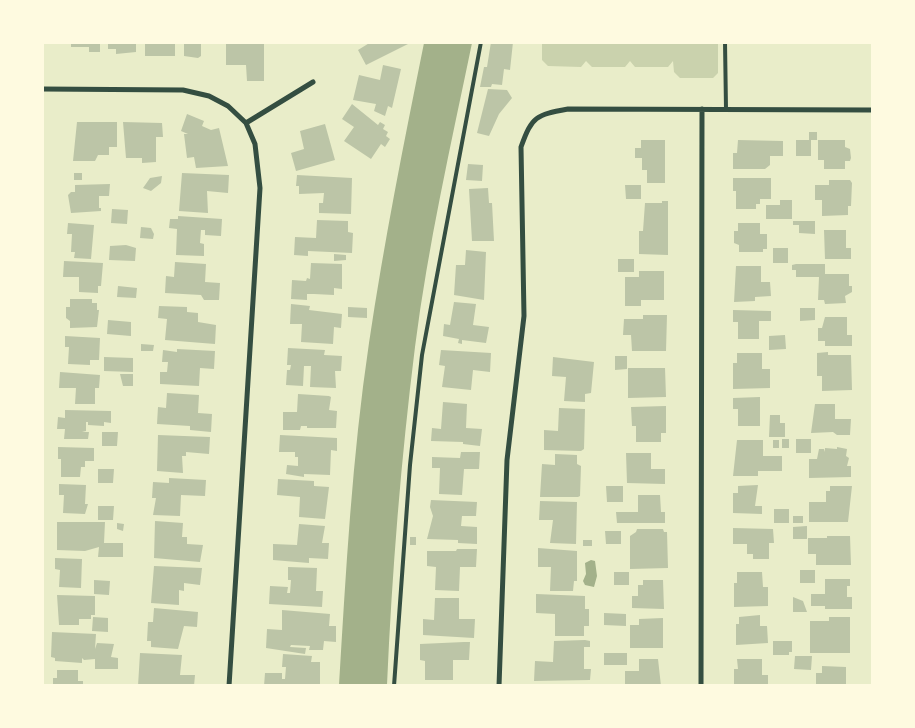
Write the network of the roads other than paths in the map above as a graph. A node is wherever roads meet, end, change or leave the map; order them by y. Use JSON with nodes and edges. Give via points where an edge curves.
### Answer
{"nodes":[{"id":1,"x":481,"y":42,"type":"edge"},
{"id":2,"x":726,"y":42,"type":"edge"},
{"id":3,"x":313,"y":82,"type":"dead end"},
{"id":4,"x":42,"y":88,"type":"edge"},
{"id":5,"x":702,"y":109,"type":"junction"},
{"id":6,"x":726,"y":109,"type":"junction"},
{"id":7,"x":872,"y":110,"type":"edge"},
{"id":8,"x":246,"y":123,"type":"junction"},
{"id":9,"x":229,"y":686,"type":"edge"},
{"id":10,"x":394,"y":686,"type":"edge"},
{"id":11,"x":499,"y":686,"type":"edge"},
{"id":12,"x":700,"y":686,"type":"edge"}],
"edges":[{"from":1,"to":10,"type":"lane","via":[[422,355],[410,465]]},
{"from":2,"to":6,"type":"lane"},
{"from":3,"to":8,"type":"street"},
{"from":4,"to":8,"type":"street","via":[[183,90],[209,96]]},
{"from":5,"to":6,"type":"street"},
{"from":5,"to":11,"type":"street","via":[[568,109],[544,113],[529,124],[521,147],[524,316],[507,460]]},
{"from":5,"to":12,"type":"street"},
{"from":6,"to":7,"type":"street"},
{"from":8,"to":9,"type":"street","via":[[255,144],[260,188]]}]}
